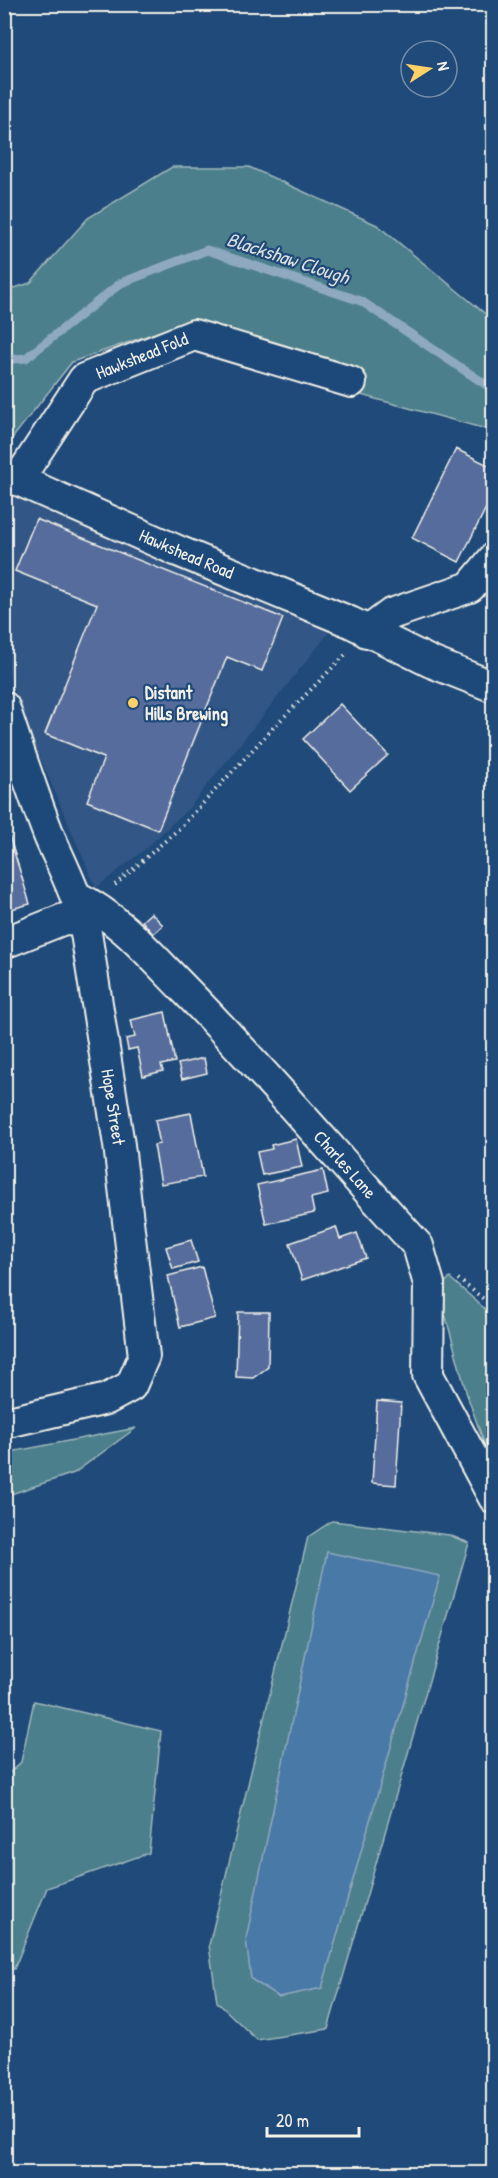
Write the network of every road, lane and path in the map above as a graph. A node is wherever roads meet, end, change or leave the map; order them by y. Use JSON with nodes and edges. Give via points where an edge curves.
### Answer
{"nodes":[{"id":1,"x":351,"y":382,"type":"dead end"},
{"id":2,"x":11,"y":479,"type":"edge"},
{"id":3,"x":494,"y":558,"type":"edge"},
{"id":4,"x":368,"y":632,"type":"junction"},
{"id":5,"x":494,"y":687,"type":"edge"},
{"id":6,"x":4,"y":707,"type":"edge"},
{"id":7,"x":84,"y":907,"type":"junction"},
{"id":8,"x":4,"y":943,"type":"edge"},
{"id":9,"x":4,"y":1423,"type":"edge"},
{"id":10,"x":494,"y":1497,"type":"edge"}],
"edges":[{"from":1,"to":2,"type":"street","name":"Hawkshead Fold","via":[[194,335],[84,379]]},
{"from":2,"to":4,"type":"street","name":"Hawkshead Road"},
{"from":3,"to":4,"type":"street","via":[[470,587],[391,614]]},
{"from":4,"to":5,"type":"street","name":"Hawkshead Road"},
{"from":4,"to":7,"type":"path","via":[[182,826]]},
{"from":6,"to":7,"type":"street","name":"Hope Street","via":[[51,839]]},
{"from":7,"to":8,"type":"street"},
{"from":7,"to":9,"type":"street","name":"Hope Street","via":[[119,1145],[144,1356],[131,1386],[107,1399]]},
{"from":7,"to":10,"type":"street","name":"Charles Lane","via":[[135,939],[234,1041],[418,1246],[429,1284],[428,1375]]}]}
